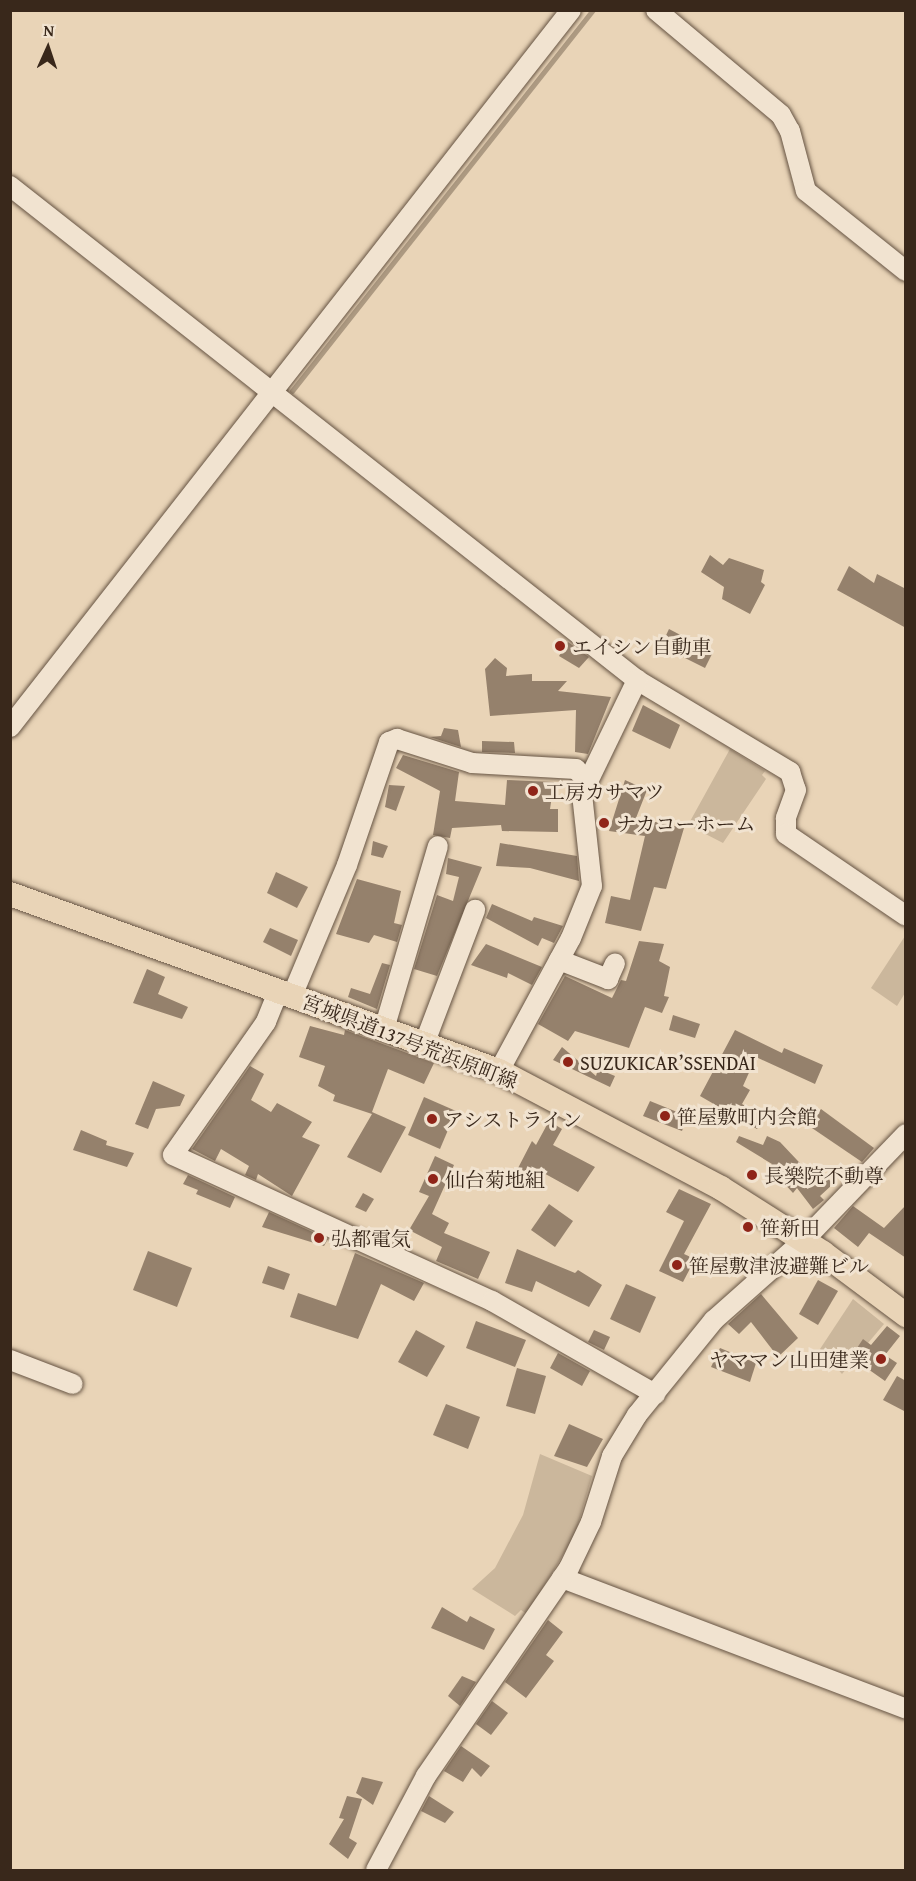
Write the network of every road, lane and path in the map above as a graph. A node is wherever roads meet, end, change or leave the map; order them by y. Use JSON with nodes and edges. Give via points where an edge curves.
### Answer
{"nodes":[{"id":1,"x":571,"y":10,"type":"edge"},
{"id":2,"x":656,"y":10,"type":"edge"},
{"id":3,"x":10,"y":186,"type":"edge"},
{"id":4,"x":906,"y":271,"type":"edge"},
{"id":5,"x":272,"y":390,"type":"junction"},
{"id":6,"x":637,"y":680,"type":"junction"},
{"id":7,"x":10,"y":726,"type":"edge"},
{"id":8,"x":587,"y":781,"type":"junction"},
{"id":9,"x":438,"y":846,"type":"dead end"},
{"id":10,"x":10,"y":894,"type":"edge"},
{"id":11,"x":475,"y":910,"type":"dead end"},
{"id":12,"x":906,"y":916,"type":"edge"},
{"id":13,"x":559,"y":960,"type":"junction"},
{"id":14,"x":615,"y":963,"type":"dead end"},
{"id":15,"x":285,"y":994,"type":"junction"},
{"id":16,"x":387,"y":1019,"type":"dead end"},
{"id":17,"x":428,"y":1034,"type":"dead end"},
{"id":18,"x":499,"y":1071,"type":"junction"},
{"id":19,"x":906,"y":1134,"type":"edge"},
{"id":20,"x":804,"y":1240,"type":"junction"},
{"id":21,"x":906,"y":1315,"type":"edge"},
{"id":22,"x":10,"y":1360,"type":"edge"},
{"id":23,"x":73,"y":1384,"type":"dead end"},
{"id":24,"x":654,"y":1394,"type":"junction"},
{"id":25,"x":562,"y":1578,"type":"junction"},
{"id":26,"x":906,"y":1709,"type":"edge"},
{"id":27,"x":376,"y":1870,"type":"edge"}],
"edges":[{"from":1,"to":5,"type":"street"},
{"from":2,"to":4,"type":"street","via":[[781,115],[790,131],[806,191]]},
{"from":3,"to":5,"type":"street"},
{"from":5,"to":6,"type":"street"},
{"from":5,"to":7,"type":"street"},
{"from":6,"to":8,"type":"street"},
{"from":6,"to":12,"type":"street","via":[[790,772],[797,781],[786,834]]},
{"from":8,"to":13,"type":"street","via":[[582,794],[592,886]]},
{"from":8,"to":15,"type":"street","via":[[576,769],[472,763],[397,739],[389,742],[347,866]]},
{"from":9,"to":16,"type":"street"},
{"from":10,"to":15,"type":"main road","name":"宮城県道137号荒浜原町線"},
{"from":11,"to":17,"type":"street"},
{"from":13,"to":14,"type":"street","via":[[608,979]]},
{"from":13,"to":18,"type":"street"},
{"from":15,"to":18,"type":"main road","name":"宮城県道137号荒浜原町線"},
{"from":15,"to":24,"type":"street","via":[[173,1155],[492,1302]]},
{"from":18,"to":20,"type":"main road","name":"宮城県道137号荒浜原町線","via":[[638,1141]]},
{"from":19,"to":20,"type":"street"},
{"from":20,"to":21,"type":"main road","name":"宮城県道137号荒浜原町線"},
{"from":20,"to":24,"type":"street","via":[[714,1320]]},
{"from":22,"to":23,"type":"street"},
{"from":24,"to":25,"type":"street","via":[[612,1456],[591,1522]]},
{"from":25,"to":26,"type":"street"},
{"from":25,"to":27,"type":"street","via":[[426,1776]]}]}
